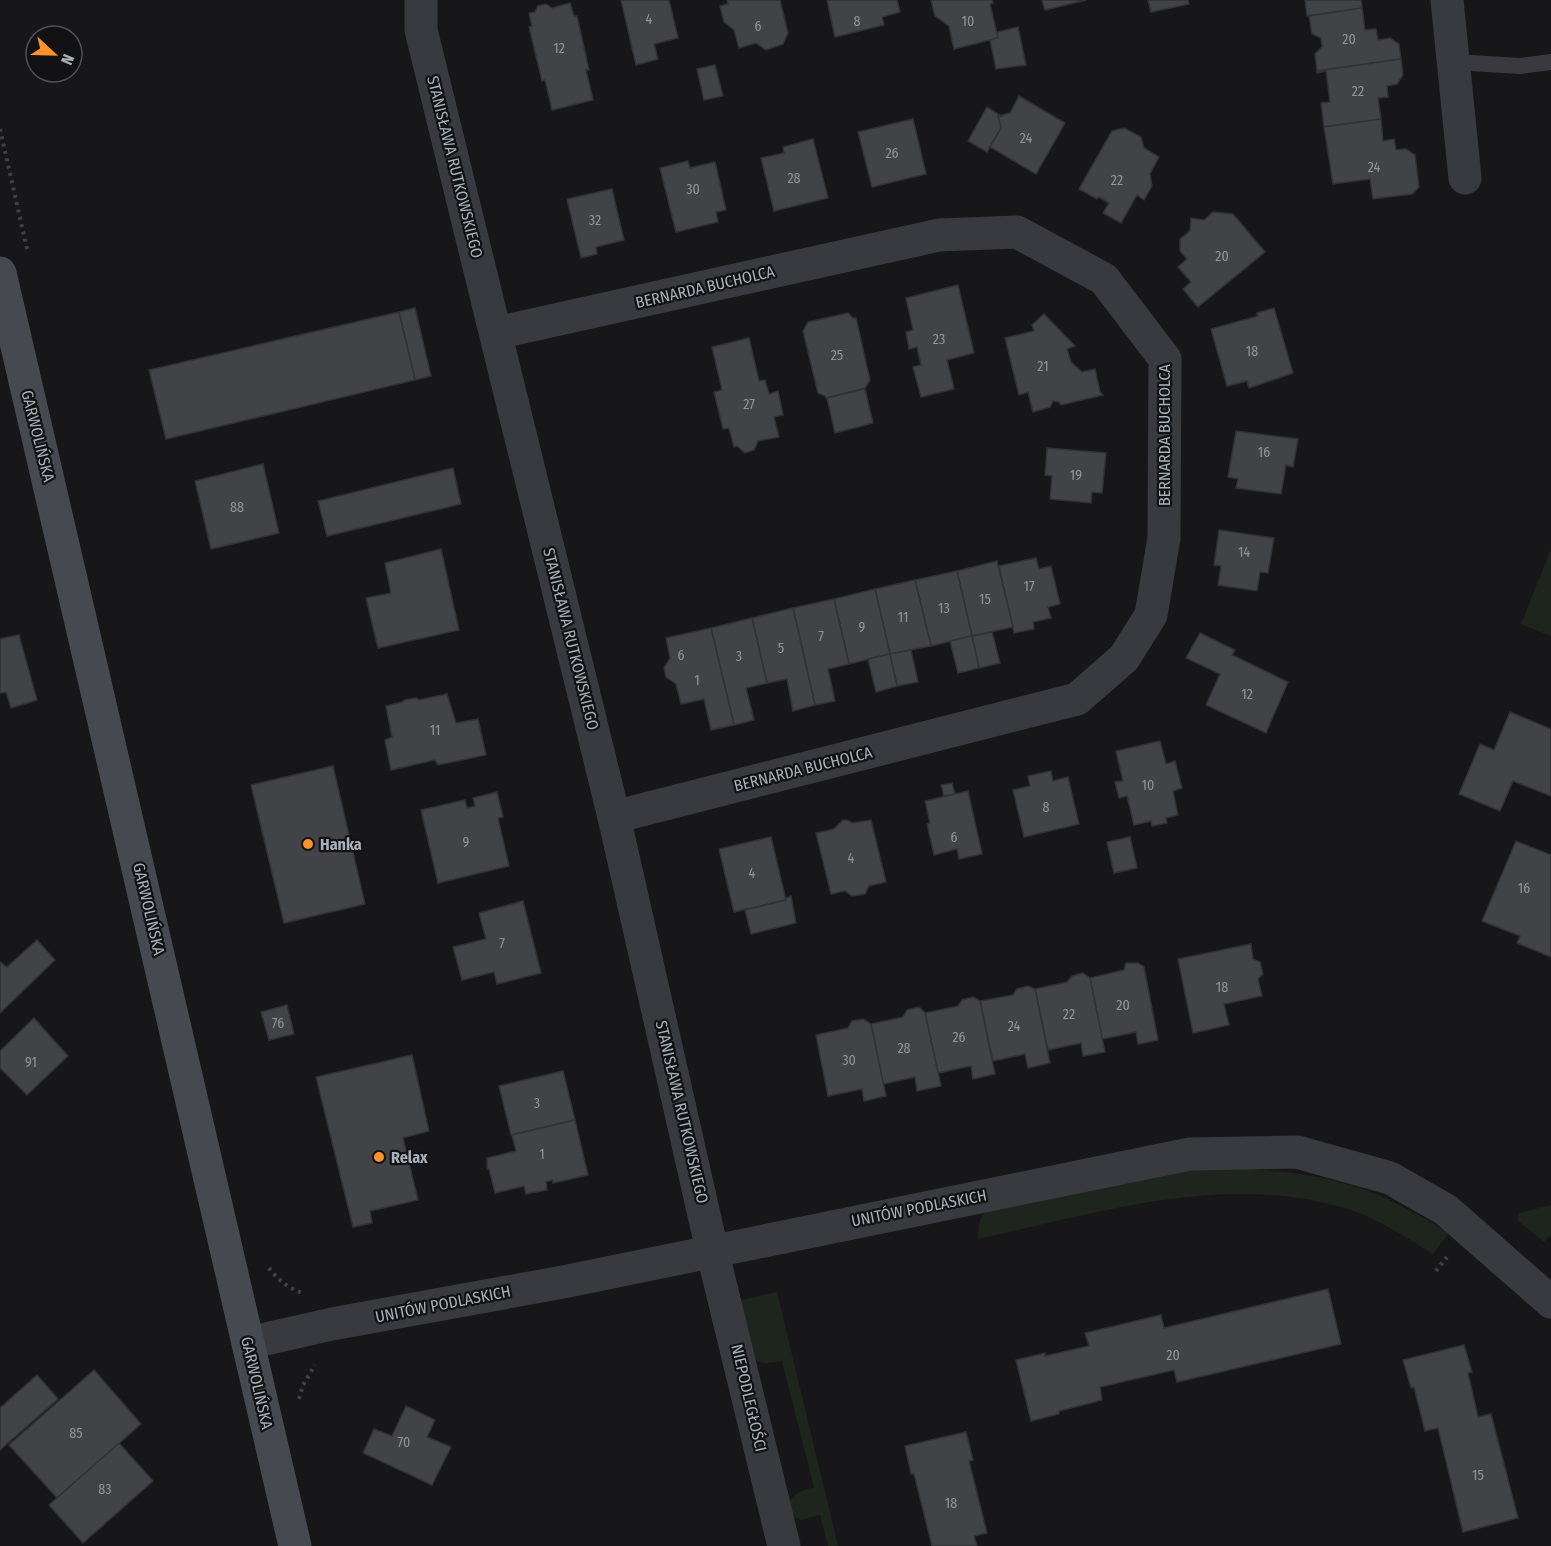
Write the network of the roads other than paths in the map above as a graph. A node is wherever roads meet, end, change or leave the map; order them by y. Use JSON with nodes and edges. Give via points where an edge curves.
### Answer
{"nodes":[{"id":1,"x":1447,"y":0,"type":"edge"},
{"id":2,"x":421,"y":15,"type":"edge"},
{"id":3,"x":1454,"y":62,"type":"junction"},
{"id":4,"x":1551,"y":62,"type":"edge"},
{"id":5,"x":1465,"y":178,"type":"dead end"},
{"id":6,"x":0,"y":273,"type":"edge"},
{"id":7,"x":496,"y":333,"type":"junction"},
{"id":8,"x":614,"y":817,"type":"junction"},
{"id":9,"x":712,"y":1250,"type":"junction"},
{"id":10,"x":1549,"y":1298,"type":"edge"},
{"id":11,"x":248,"y":1343,"type":"junction"},
{"id":12,"x":296,"y":1546,"type":"edge"},
{"id":13,"x":784,"y":1546,"type":"edge"}],
"edges":[{"from":1,"to":3,"type":"street"},
{"from":2,"to":7,"type":"street","name":"STANISŁAWA RUTKOWSKIEGO"},
{"from":3,"to":4,"type":"lane","via":[[1520,66]]},
{"from":3,"to":5,"type":"street"},
{"from":6,"to":11,"type":"main road","name":"GARWOLIŃSKA"},
{"from":7,"to":8,"type":"street","name":"STANISŁAWA RUTKOWSKIEGO"},
{"from":7,"to":8,"type":"street","name":"BERNARDA BUCHOLCA","via":[[939,234],[1017,232],[1104,279],[1165,359],[1164,538],[1151,615],[1124,658],[1077,699]]},
{"from":8,"to":9,"type":"street","name":"STANISŁAWA RUTKOWSKIEGO"},
{"from":9,"to":10,"type":"street","name":"UNITÓW PODLASKICH","via":[[1190,1154],[1297,1152],[1390,1178],[1446,1210]]},
{"from":9,"to":11,"type":"street","name":"UNITÓW PODLASKICH"},
{"from":9,"to":13,"type":"street","name":"NIEPODLEGŁOŚCI"},
{"from":11,"to":12,"type":"main road","name":"GARWOLIŃSKA"}]}
